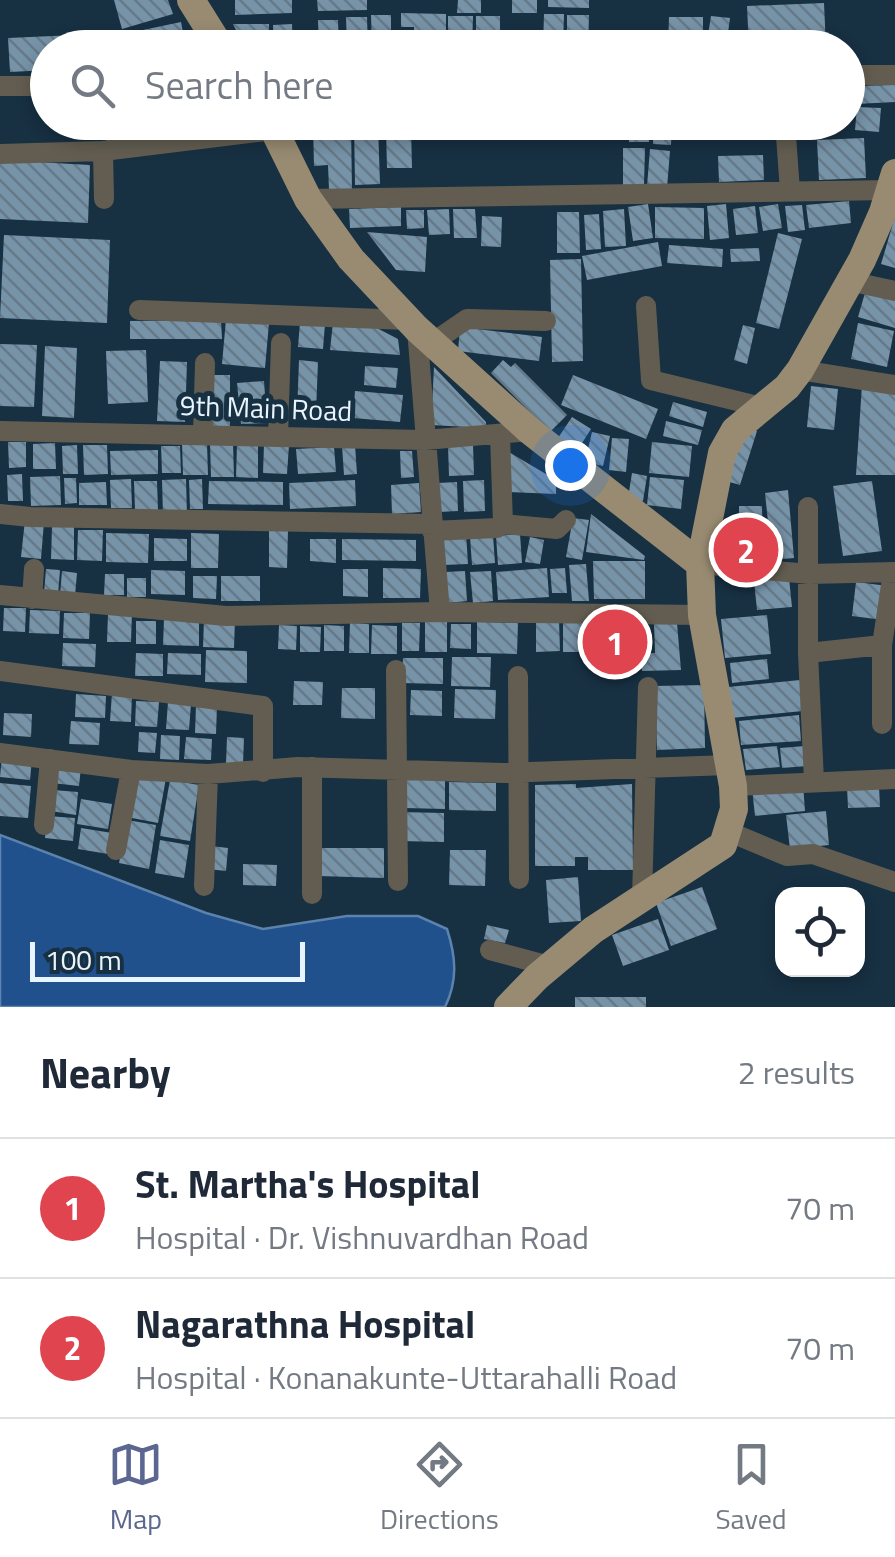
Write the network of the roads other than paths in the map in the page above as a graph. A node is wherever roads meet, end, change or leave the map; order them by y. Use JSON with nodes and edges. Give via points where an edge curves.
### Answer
{"nodes":[{"id":1,"x":190,"y":0,"type":"edge"},
{"id":2,"x":210,"y":30,"type":"edge"},
{"id":3,"x":895,"y":75,"type":"edge"},
{"id":4,"x":865,"y":76,"type":"edge"},
{"id":5,"x":0,"y":86,"type":"edge"},
{"id":6,"x":30,"y":86,"type":"edge"},
{"id":7,"x":177,"y":140,"type":"edge"},
{"id":8,"x":279,"y":140,"type":"edge"},
{"id":9,"x":786,"y":140,"type":"edge"},
{"id":10,"x":103,"y":151,"type":"junction"},
{"id":11,"x":0,"y":154,"type":"edge"},
{"id":12,"x":790,"y":191,"type":"junction"},
{"id":13,"x":891,"y":197,"type":"edge"},
{"id":14,"x":104,"y":198,"type":"dead end"},
{"id":15,"x":308,"y":198,"type":"junction"},
{"id":16,"x":850,"y":282,"type":"junction"},
{"id":17,"x":895,"y":291,"type":"edge"},
{"id":18,"x":646,"y":306,"type":"dead end"},
{"id":19,"x":138,"y":310,"type":"dead end"},
{"id":20,"x":546,"y":321,"type":"dead end"},
{"id":21,"x":419,"y":331,"type":"junction"},
{"id":22,"x":281,"y":343,"type":"dead end"},
{"id":23,"x":205,"y":363,"type":"dead end"},
{"id":24,"x":800,"y":370,"type":"junction"},
{"id":25,"x":895,"y":385,"type":"edge"},
{"id":26,"x":762,"y":407,"type":"junction"},
{"id":27,"x":0,"y":431,"type":"edge"},
{"id":28,"x":530,"y":431,"type":"junction"},
{"id":29,"x":203,"y":434,"type":"junction"},
{"id":30,"x":500,"y":435,"type":"junction"},
{"id":31,"x":278,"y":436,"type":"junction"},
{"id":32,"x":425,"y":440,"type":"junction"},
{"id":33,"x":808,"y":507,"type":"dead end"},
{"id":34,"x":0,"y":514,"type":"edge"},
{"id":35,"x":566,"y":520,"type":"dead end"},
{"id":36,"x":503,"y":524,"type":"junction"},
{"id":37,"x":432,"y":527,"type":"junction"},
{"id":38,"x":700,"y":564,"type":"junction"},
{"id":39,"x":34,"y":569,"type":"dead end"},
{"id":40,"x":894,"y":572,"type":"edge"},
{"id":41,"x":809,"y":574,"type":"junction"},
{"id":42,"x":0,"y":595,"type":"edge"},
{"id":43,"x":32,"y":599,"type":"junction"},
{"id":44,"x":440,"y":612,"type":"junction"},
{"id":45,"x":702,"y":615,"type":"junction"},
{"id":46,"x":887,"y":635,"type":"edge"},
{"id":47,"x":808,"y":652,"type":"junction"},
{"id":48,"x":396,"y":670,"type":"dead end"},
{"id":49,"x":0,"y":671,"type":"edge"},
{"id":50,"x":518,"y":676,"type":"dead end"},
{"id":51,"x":648,"y":688,"type":"dead end"},
{"id":52,"x":882,"y":724,"type":"dead end"},
{"id":53,"x":0,"y":753,"type":"edge"},
{"id":54,"x":50,"y":759,"type":"junction"},
{"id":55,"x":312,"y":768,"type":"junction"},
{"id":56,"x":132,"y":770,"type":"junction"},
{"id":57,"x":396,"y":770,"type":"junction"},
{"id":58,"x":644,"y":770,"type":"junction"},
{"id":59,"x":263,"y":772,"type":"junction"},
{"id":60,"x":519,"y":773,"type":"junction"},
{"id":61,"x":208,"y":774,"type":"junction"},
{"id":62,"x":731,"y":776,"type":"junction"},
{"id":63,"x":895,"y":779,"type":"edge"},
{"id":64,"x":814,"y":782,"type":"junction"},
{"id":65,"x":44,"y":826,"type":"dead end"},
{"id":66,"x":727,"y":831,"type":"junction"},
{"id":67,"x":116,"y":850,"type":"dead end"},
{"id":68,"x":519,"y":879,"type":"dead end"},
{"id":69,"x":398,"y":881,"type":"dead end"},
{"id":70,"x":895,"y":882,"type":"edge"},
{"id":71,"x":204,"y":886,"type":"dead end"},
{"id":72,"x":312,"y":894,"type":"dead end"},
{"id":73,"x":642,"y":898,"type":"junction"},
{"id":74,"x":490,"y":950,"type":"dead end"},
{"id":75,"x":549,"y":966,"type":"junction"},
{"id":76,"x":508,"y":1007,"type":"edge"}],
"edges":[{"from":1,"to":2,"type":"main road"},
{"from":3,"to":4,"type":"street"},
{"from":5,"to":6,"type":"street"},
{"from":7,"to":10,"type":"street"},
{"from":8,"to":15,"type":"main road"},
{"from":9,"to":12,"type":"street"},
{"from":10,"to":11,"type":"street"},
{"from":10,"to":14,"type":"street"},
{"from":12,"to":13,"type":"street"},
{"from":12,"to":15,"type":"street"},
{"from":13,"to":16,"type":"main road"},
{"from":15,"to":21,"type":"main road","via":[[350,258]]},
{"from":16,"to":17,"type":"street"},
{"from":16,"to":24,"type":"main road"},
{"from":18,"to":26,"type":"street","via":[[650,380]]},
{"from":19,"to":21,"type":"street"},
{"from":20,"to":21,"type":"street","via":[[467,319]]},
{"from":21,"to":28,"type":"main road"},
{"from":21,"to":32,"type":"street"},
{"from":22,"to":31,"type":"street"},
{"from":23,"to":29,"type":"street"},
{"from":24,"to":25,"type":"street"},
{"from":24,"to":26,"type":"main road"},
{"from":26,"to":38,"type":"main road","via":[[727,440]]},
{"from":27,"to":29,"type":"street","name":"9th Main Road"},
{"from":28,"to":30,"type":"street","name":"9th Main Road"},
{"from":28,"to":38,"type":"main road"},
{"from":29,"to":31,"type":"street","name":"9th Main Road"},
{"from":30,"to":32,"type":"street","name":"9th Main Road"},
{"from":30,"to":36,"type":"street"},
{"from":31,"to":32,"type":"street","name":"9th Main Road"},
{"from":32,"to":37,"type":"street"},
{"from":33,"to":41,"type":"street"},
{"from":34,"to":37,"type":"street"},
{"from":35,"to":36,"type":"street","via":[[556,529]]},
{"from":36,"to":37,"type":"street"},
{"from":37,"to":44,"type":"street"},
{"from":38,"to":41,"type":"street"},
{"from":38,"to":45,"type":"main road"},
{"from":39,"to":43,"type":"street"},
{"from":40,"to":41,"type":"street"},
{"from":40,"to":46,"type":"street"},
{"from":41,"to":47,"type":"street"},
{"from":42,"to":43,"type":"street"},
{"from":43,"to":44,"type":"street","via":[[226,616]]},
{"from":44,"to":45,"type":"street"},
{"from":45,"to":62,"type":"main road"},
{"from":46,"to":47,"type":"street"},
{"from":46,"to":52,"type":"street"},
{"from":47,"to":64,"type":"street"},
{"from":48,"to":57,"type":"street"},
{"from":49,"to":59,"type":"street","via":[[262,706]]},
{"from":50,"to":60,"type":"street"},
{"from":51,"to":58,"type":"street"},
{"from":53,"to":54,"type":"street"},
{"from":54,"to":56,"type":"street"},
{"from":54,"to":65,"type":"street"},
{"from":55,"to":57,"type":"street"},
{"from":55,"to":59,"type":"street"},
{"from":55,"to":72,"type":"street"},
{"from":56,"to":61,"type":"street"},
{"from":56,"to":67,"type":"street"},
{"from":57,"to":60,"type":"street"},
{"from":57,"to":69,"type":"street"},
{"from":58,"to":60,"type":"street"},
{"from":58,"to":62,"type":"street"},
{"from":58,"to":73,"type":"street"},
{"from":59,"to":61,"type":"street"},
{"from":60,"to":68,"type":"street"},
{"from":61,"to":71,"type":"street"},
{"from":62,"to":64,"type":"street"},
{"from":62,"to":66,"type":"main road","via":[[734,809]]},
{"from":63,"to":64,"type":"street"},
{"from":66,"to":70,"type":"street","via":[[786,856],[813,854]]},
{"from":66,"to":73,"type":"main road","via":[[723,845]]},
{"from":73,"to":75,"type":"main road"},
{"from":74,"to":75,"type":"street"},
{"from":75,"to":76,"type":"main road"}]}
